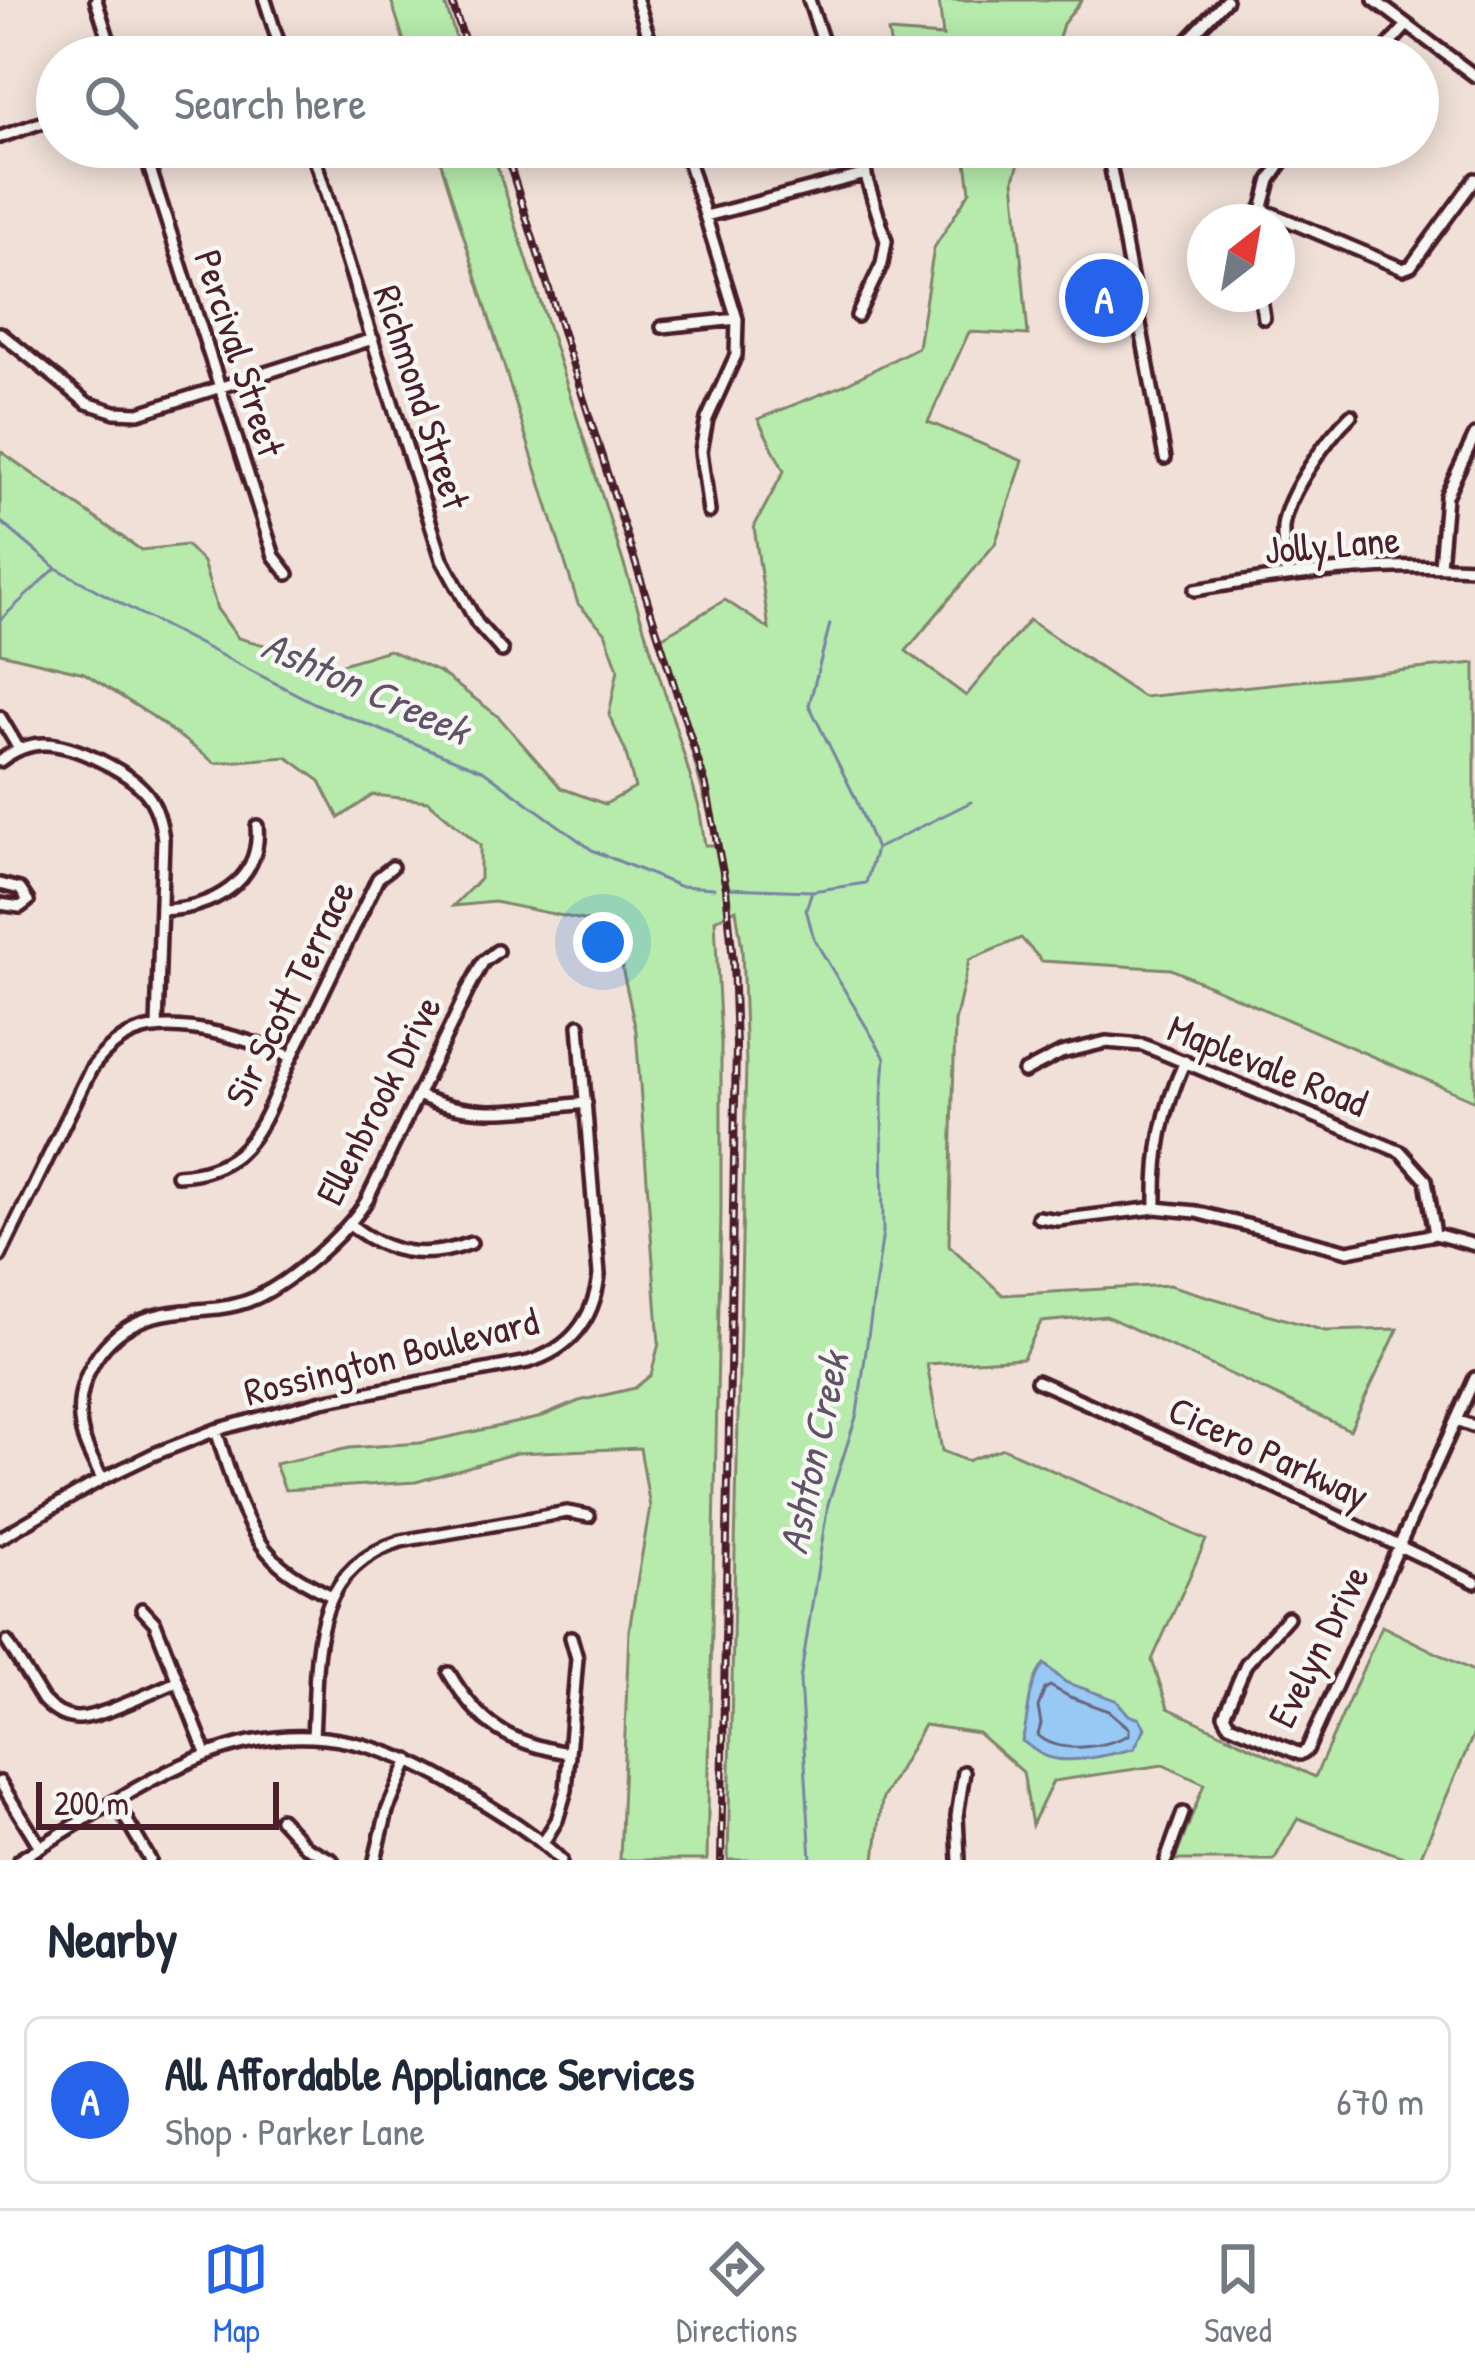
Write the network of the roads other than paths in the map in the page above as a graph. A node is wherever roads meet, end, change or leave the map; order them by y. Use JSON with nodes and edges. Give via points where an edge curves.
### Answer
{"nodes":[{"id":1,"x":96,"y":0,"type":"edge"},
{"id":2,"x":265,"y":0,"type":"edge"},
{"id":3,"x":637,"y":0,"type":"edge"},
{"id":4,"x":808,"y":0,"type":"edge"},
{"id":5,"x":1226,"y":0,"type":"edge"},
{"id":6,"x":1374,"y":0,"type":"edge"},
{"id":7,"x":1406,"y":25,"type":"junction"},
{"id":8,"x":107,"y":36,"type":"edge"},
{"id":9,"x":276,"y":36,"type":"edge"},
{"id":10,"x":648,"y":36,"type":"edge"},
{"id":11,"x":820,"y":36,"type":"edge"},
{"id":12,"x":1192,"y":36,"type":"edge"},
{"id":13,"x":1396,"y":36,"type":"edge"},
{"id":14,"x":1421,"y":36,"type":"edge"},
{"id":15,"x":1439,"y":49,"type":"edge"},
{"id":16,"x":1475,"y":76,"type":"edge"},
{"id":17,"x":36,"y":124,"type":"edge"},
{"id":18,"x":0,"y":136,"type":"edge"},
{"id":19,"x":150,"y":168,"type":"edge"},
{"id":20,"x":318,"y":168,"type":"edge"},
{"id":21,"x":691,"y":168,"type":"edge"},
{"id":22,"x":864,"y":168,"type":"edge"},
{"id":23,"x":1112,"y":168,"type":"edge"},
{"id":24,"x":1278,"y":168,"type":"edge"},
{"id":25,"x":866,"y":174,"type":"junction"},
{"id":26,"x":1475,"y":179,"type":"edge"},
{"id":27,"x":1263,"y":204,"type":"edge"},
{"id":28,"x":706,"y":217,"type":"junction"},
{"id":29,"x":1295,"y":223,"type":"edge"},
{"id":30,"x":1263,"y":312,"type":"edge"},
{"id":31,"x":857,"y":316,"type":"dead end"},
{"id":32,"x":1264,"y":318,"type":"dead end"},
{"id":33,"x":737,"y":319,"type":"junction"},
{"id":34,"x":662,"y":327,"type":"dead end"},
{"id":35,"x":0,"y":333,"type":"edge"},
{"id":36,"x":373,"y":340,"type":"junction"},
{"id":37,"x":219,"y":388,"type":"junction"},
{"id":38,"x":1351,"y":415,"type":"dead end"},
{"id":39,"x":1475,"y":435,"type":"edge"},
{"id":40,"x":1165,"y":458,"type":"dead end"},
{"id":41,"x":709,"y":512,"type":"dead end"},
{"id":42,"x":1441,"y":566,"type":"junction"},
{"id":43,"x":1475,"y":568,"type":"edge"},
{"id":44,"x":288,"y":574,"type":"dead end"},
{"id":45,"x":1287,"y":574,"type":"junction"},
{"id":46,"x":1195,"y":590,"type":"dead end"},
{"id":47,"x":502,"y":652,"type":"dead end"},
{"id":48,"x":0,"y":717,"type":"edge"},
{"id":49,"x":19,"y":749,"type":"junction"},
{"id":50,"x":1,"y":757,"type":"edge"},
{"id":51,"x":257,"y":826,"type":"dead end"},
{"id":52,"x":392,"y":867,"type":"dead end"},
{"id":53,"x":0,"y":884,"type":"edge"},
{"id":54,"x":0,"y":904,"type":"edge"},
{"id":55,"x":161,"y":910,"type":"junction"},
{"id":56,"x":497,"y":951,"type":"dead end"},
{"id":57,"x":579,"y":1024,"type":"dead end"},
{"id":58,"x":157,"y":1028,"type":"junction"},
{"id":59,"x":292,"y":1057,"type":"junction"},
{"id":60,"x":1185,"y":1061,"type":"junction"},
{"id":61,"x":1024,"y":1072,"type":"dead end"},
{"id":62,"x":418,"y":1095,"type":"junction"},
{"id":63,"x":586,"y":1103,"type":"junction"},
{"id":64,"x":177,"y":1175,"type":"dead end"},
{"id":65,"x":1156,"y":1208,"type":"junction"},
{"id":66,"x":1038,"y":1217,"type":"dead end"},
{"id":67,"x":351,"y":1225,"type":"junction"},
{"id":68,"x":1435,"y":1234,"type":"junction"},
{"id":69,"x":471,"y":1243,"type":"dead end"},
{"id":70,"x":1475,"y":1245,"type":"edge"},
{"id":71,"x":1,"y":1252,"type":"edge"},
{"id":72,"x":1475,"y":1378,"type":"edge"},
{"id":73,"x":1037,"y":1381,"type":"dead end"},
{"id":74,"x":1456,"y":1420,"type":"junction"},
{"id":75,"x":1475,"y":1427,"type":"edge"},
{"id":76,"x":216,"y":1430,"type":"junction"},
{"id":77,"x":102,"y":1479,"type":"junction"},
{"id":78,"x":589,"y":1516,"type":"dead end"},
{"id":79,"x":0,"y":1538,"type":"edge"},
{"id":80,"x":1400,"y":1546,"type":"junction"},
{"id":81,"x":1475,"y":1582,"type":"edge"},
{"id":82,"x":332,"y":1596,"type":"junction"},
{"id":83,"x":142,"y":1609,"type":"dead end"},
{"id":84,"x":1288,"y":1617,"type":"dead end"},
{"id":85,"x":571,"y":1637,"type":"dead end"},
{"id":86,"x":8,"y":1642,"type":"dead end"},
{"id":87,"x":449,"y":1673,"type":"dead end"},
{"id":88,"x":177,"y":1682,"type":"junction"},
{"id":89,"x":313,"y":1737,"type":"junction"},
{"id":90,"x":206,"y":1753,"type":"junction"},
{"id":91,"x":568,"y":1753,"type":"junction"},
{"id":92,"x":409,"y":1760,"type":"junction"},
{"id":93,"x":964,"y":1772,"type":"dead end"},
{"id":94,"x":0,"y":1782,"type":"edge"},
{"id":95,"x":116,"y":1802,"type":"junction"},
{"id":96,"x":1183,"y":1813,"type":"dead end"},
{"id":97,"x":280,"y":1819,"type":"dead end"},
{"id":98,"x":543,"y":1843,"type":"junction"},
{"id":99,"x":40,"y":1847,"type":"junction"},
{"id":100,"x":19,"y":1860,"type":"edge"},
{"id":101,"x":150,"y":1860,"type":"edge"},
{"id":102,"x":332,"y":1860,"type":"edge"},
{"id":103,"x":375,"y":1860,"type":"edge"},
{"id":104,"x":561,"y":1860,"type":"edge"},
{"id":105,"x":959,"y":1860,"type":"edge"},
{"id":106,"x":1166,"y":1860,"type":"edge"}],
"edges":[{"from":1,"to":8,"type":"street"},
{"from":2,"to":9,"type":"street"},
{"from":3,"to":10,"type":"street"},
{"from":4,"to":11,"type":"street"},
{"from":5,"to":12,"type":"street"},
{"from":6,"to":7,"type":"street"},
{"from":7,"to":13,"type":"street"},
{"from":7,"to":14,"type":"street"},
{"from":15,"to":16,"type":"street"},
{"from":17,"to":18,"type":"street"},
{"from":19,"to":37,"type":"street","name":"Percival Street"},
{"from":20,"to":36,"type":"street","name":"Richmond Street"},
{"from":21,"to":28,"type":"street"},
{"from":22,"to":25,"type":"street"},
{"from":23,"to":40,"type":"street"},
{"from":24,"to":27,"type":"street"},
{"from":25,"to":28,"type":"street"},
{"from":25,"to":31,"type":"street","via":[[886,241]]},
{"from":26,"to":29,"type":"street","via":[[1403,269]]},
{"from":28,"to":33,"type":"street"},
{"from":30,"to":32,"type":"street"},
{"from":33,"to":34,"type":"street"},
{"from":33,"to":41,"type":"street","via":[[736,355],[700,451]]},
{"from":35,"to":37,"type":"street","via":[[87,403],[116,412],[140,413]]},
{"from":36,"to":37,"type":"street"},
{"from":36,"to":47,"type":"street","name":"Richmond Street","via":[[442,559]]},
{"from":37,"to":44,"type":"street","name":"Percival Street","via":[[274,556]]},
{"from":38,"to":45,"type":"street","via":[[1288,508]]},
{"from":39,"to":42,"type":"street","via":[[1446,496]]},
{"from":42,"to":43,"type":"street","name":"Jolly Lane"},
{"from":42,"to":45,"type":"street","name":"Jolly Lane"},
{"from":45,"to":46,"type":"street","name":"Jolly Lane"},
{"from":48,"to":49,"type":"street"},
{"from":49,"to":50,"type":"street"},
{"from":49,"to":55,"type":"street","via":[[50,744],[79,753],[149,796],[163,839]]},
{"from":51,"to":55,"type":"street","via":[[250,862],[226,892]]},
{"from":52,"to":59,"type":"street","name":"Sir Scott Terrace","via":[[378,878]]},
{"from":53,"to":54,"type":"street","via":[[28,901]]},
{"from":55,"to":58,"type":"street"},
{"from":56,"to":62,"type":"street","name":"Ellenbrook Drive","via":[[483,962]]},
{"from":57,"to":63,"type":"street","name":"Rossington Boulevard"},
{"from":58,"to":59,"type":"street","via":[[229,1037]]},
{"from":58,"to":71,"type":"street","via":[[122,1039],[91,1070]]},
{"from":59,"to":64,"type":"street","name":"Sir Scott Terrace","via":[[238,1154]]},
{"from":60,"to":61,"type":"street","name":"Maplevale Road","via":[[1106,1042]]},
{"from":60,"to":65,"type":"street","via":[[1162,1122]]},
{"from":60,"to":68,"type":"street","name":"Maplevale Road","via":[[1401,1152],[1426,1180]]},
{"from":62,"to":63,"type":"street","via":[[482,1113]]},
{"from":62,"to":67,"type":"street","name":"Ellenbrook Drive"},
{"from":63,"to":76,"type":"street","name":"Rossington Boulevard","via":[[599,1275],[595,1302],[576,1334],[528,1362]]},
{"from":65,"to":66,"type":"street"},
{"from":65,"to":68,"type":"street","via":[[1348,1251]]},
{"from":67,"to":69,"type":"street","via":[[408,1253]]},
{"from":67,"to":77,"type":"street","name":"Ellenbrook Drive","via":[[253,1299],[147,1318],[117,1334],[93,1361],[79,1408]]},
{"from":68,"to":70,"type":"street"},
{"from":72,"to":74,"type":"street","name":"Evelyn Drive"},
{"from":73,"to":80,"type":"street","name":"Cicero Parkway"},
{"from":74,"to":75,"type":"street"},
{"from":74,"to":80,"type":"street","name":"Evelyn Drive"},
{"from":76,"to":77,"type":"street","name":"Rossington Boulevard"},
{"from":76,"to":82,"type":"street","via":[[262,1546]]},
{"from":77,"to":79,"type":"street","name":"Rossington Boulevard"},
{"from":78,"to":82,"type":"street","via":[[567,1512],[385,1546]]},
{"from":80,"to":81,"type":"street","name":"Cicero Parkway"},
{"from":80,"to":84,"type":"street","name":"Evelyn Drive","via":[[1300,1754],[1224,1715],[1246,1664]]},
{"from":82,"to":89,"type":"street","via":[[322,1620]]},
{"from":83,"to":88,"type":"street"},
{"from":85,"to":91,"type":"street","via":[[577,1658]]},
{"from":86,"to":88,"type":"street","via":[[43,1700],[71,1718]]},
{"from":87,"to":91,"type":"street","via":[[501,1732]]},
{"from":88,"to":90,"type":"street"},
{"from":89,"to":90,"type":"street"},
{"from":89,"to":92,"type":"street"},
{"from":90,"to":95,"type":"street"},
{"from":91,"to":98,"type":"street","via":[[564,1800]]},
{"from":92,"to":98,"type":"street"},
{"from":92,"to":103,"type":"street"},
{"from":93,"to":105,"type":"street"},
{"from":94,"to":99,"type":"street"},
{"from":95,"to":99,"type":"street"},
{"from":95,"to":101,"type":"street"},
{"from":96,"to":106,"type":"street"},
{"from":97,"to":102,"type":"street"},
{"from":98,"to":104,"type":"street"},
{"from":99,"to":100,"type":"street"}]}
